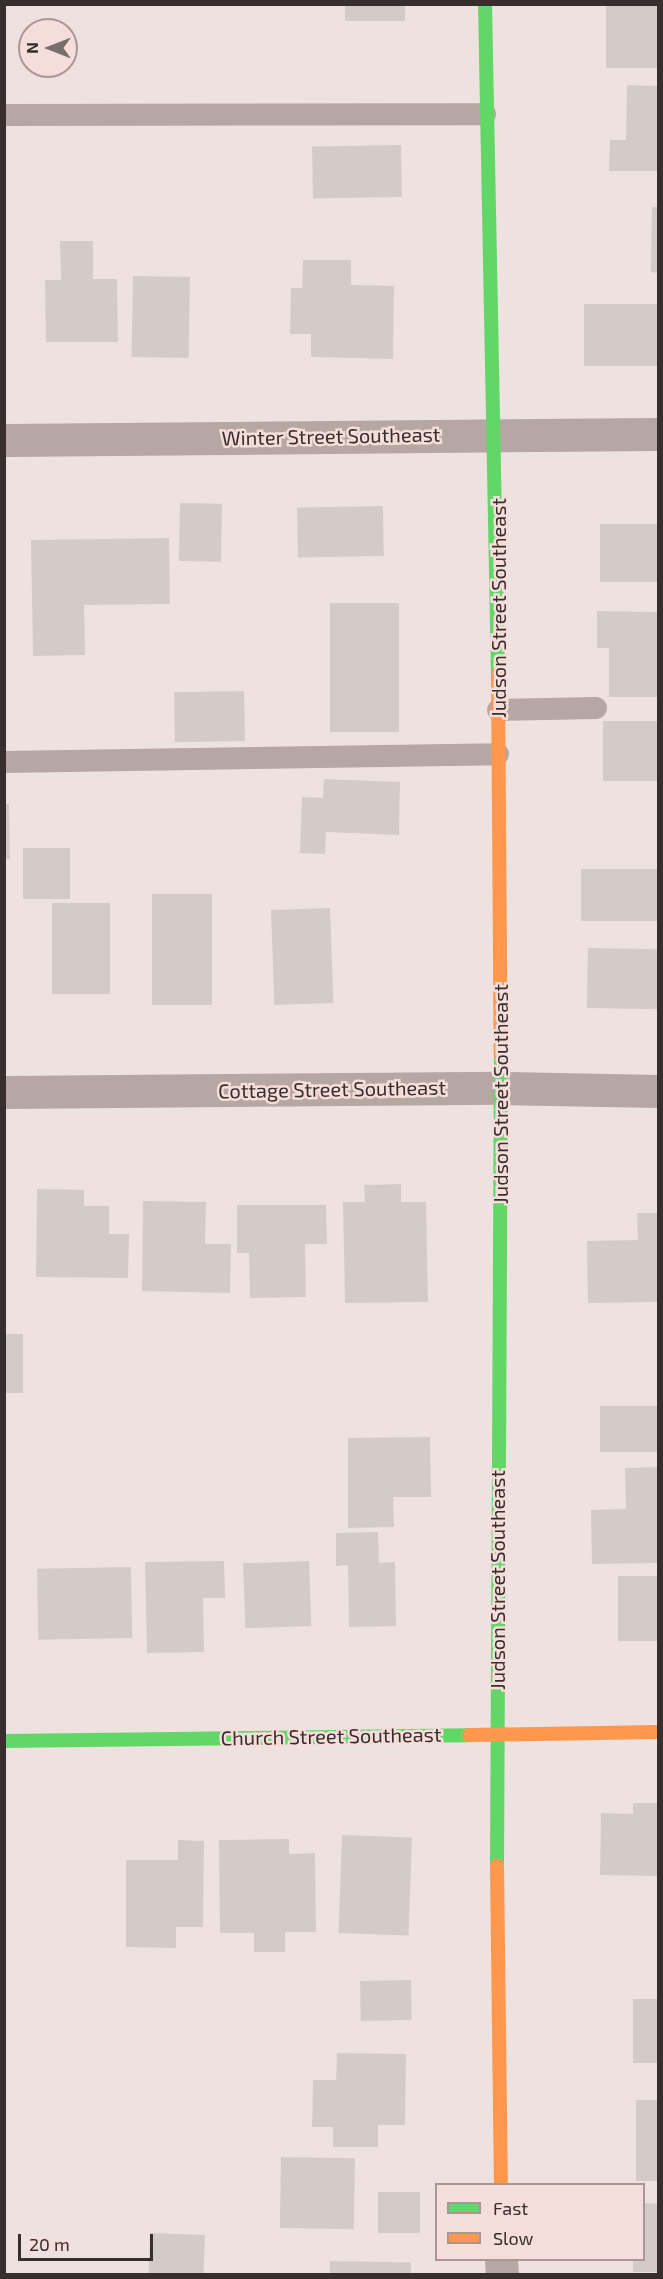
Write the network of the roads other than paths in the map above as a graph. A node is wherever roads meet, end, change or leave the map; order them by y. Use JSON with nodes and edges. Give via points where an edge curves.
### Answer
{"nodes":[{"id":1,"x":485,"y":4,"type":"edge"},
{"id":2,"x":485,"y":114,"type":"junction"},
{"id":3,"x":4,"y":115,"type":"edge"},
{"id":4,"x":496,"y":433,"type":"junction"},
{"id":5,"x":658,"y":434,"type":"edge"},
{"id":6,"x":4,"y":440,"type":"edge"},
{"id":7,"x":596,"y":708,"type":"dead end"},
{"id":8,"x":498,"y":710,"type":"junction"},
{"id":9,"x":498,"y":754,"type":"junction"},
{"id":10,"x":4,"y":762,"type":"edge"},
{"id":11,"x":501,"y":1088,"type":"junction"},
{"id":12,"x":658,"y":1091,"type":"edge"},
{"id":13,"x":4,"y":1092,"type":"edge"},
{"id":14,"x":658,"y":1732,"type":"edge"},
{"id":15,"x":496,"y":1733,"type":"junction"},
{"id":16,"x":4,"y":1741,"type":"edge"},
{"id":17,"x":501,"y":2183,"type":"edge"}],
"edges":[{"from":1,"to":2,"type":"street","name":"Judson Street Southeast"},
{"from":2,"to":3,"type":"lane"},
{"from":2,"to":4,"type":"street","name":"Judson Street Southeast"},
{"from":4,"to":5,"type":"street","name":"Winter Street Southeast"},
{"from":4,"to":6,"type":"street","name":"Winter Street Southeast"},
{"from":4,"to":8,"type":"street","name":"Judson Street Southeast"},
{"from":7,"to":8,"type":"lane"},
{"from":8,"to":9,"type":"street","name":"Judson Street Southeast"},
{"from":9,"to":10,"type":"lane"},
{"from":9,"to":11,"type":"street","name":"Judson Street Southeast"},
{"from":11,"to":12,"type":"street","name":"Cottage Street Southeast"},
{"from":11,"to":13,"type":"street","name":"Cottage Street Southeast"},
{"from":11,"to":15,"type":"street","name":"Judson Street Southeast"},
{"from":14,"to":15,"type":"street","name":"Church Street Southeast"},
{"from":15,"to":16,"type":"street","name":"Church Street Southeast"},
{"from":15,"to":17,"type":"street","name":"Judson Street Southeast"}]}
